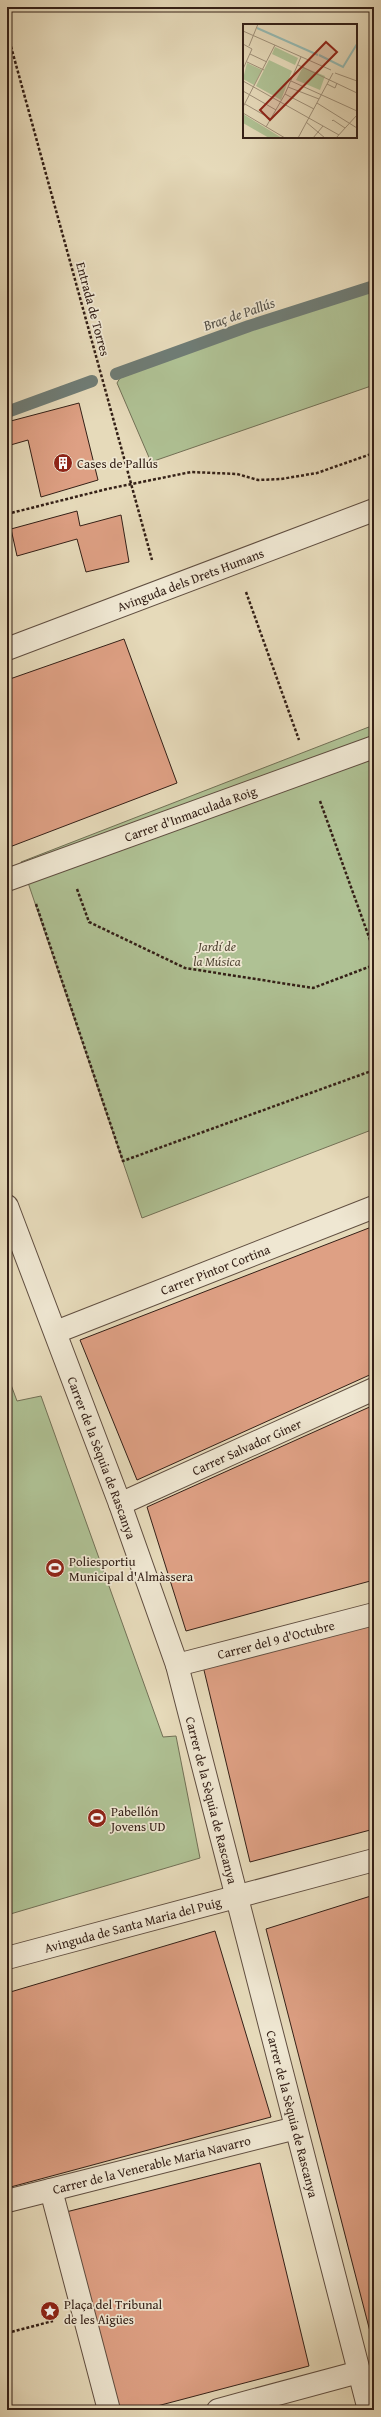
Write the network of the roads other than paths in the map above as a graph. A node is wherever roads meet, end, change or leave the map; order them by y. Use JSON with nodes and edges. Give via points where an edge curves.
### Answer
{"nodes":[{"id":1,"x":374,"y":510,"type":"edge"},
{"id":2,"x":7,"y":649,"type":"edge"},
{"id":3,"x":374,"y":747,"type":"edge"},
{"id":4,"x":16,"y":877,"type":"edge"},
{"id":5,"x":7,"y":1206,"type":"edge"},
{"id":6,"x":374,"y":1208,"type":"edge"},
{"id":7,"x":56,"y":1332,"type":"junction"},
{"id":8,"x":374,"y":1389,"type":"edge"},
{"id":9,"x":120,"y":1504,"type":"junction"},
{"id":10,"x":374,"y":1614,"type":"edge"},
{"id":11,"x":177,"y":1666,"type":"junction"},
{"id":12,"x":374,"y":1860,"type":"edge"},
{"id":13,"x":237,"y":1896,"type":"junction"},
{"id":14,"x":7,"y":1958,"type":"edge"},
{"id":15,"x":296,"y":2128,"type":"junction"},
{"id":16,"x":51,"y":2190,"type":"junction"},
{"id":17,"x":7,"y":2201,"type":"edge"},
{"id":18,"x":359,"y":2372,"type":"junction"},
{"id":19,"x":109,"y":2410,"type":"edge"},
{"id":20,"x":218,"y":2410,"type":"edge"},
{"id":21,"x":369,"y":2410,"type":"edge"}],
"edges":[{"from":1,"to":2,"type":"street","name":"Avinguda dels Drets Humans"},
{"from":3,"to":4,"type":"street","name":"Carrer d'Inmaculada Roig"},
{"from":5,"to":7,"type":"street","name":"Carrer de la Sèquia de Rascanya"},
{"from":6,"to":7,"type":"street","name":"Carrer Pintor Cortina"},
{"from":7,"to":9,"type":"street","name":"Carrer de la Sèquia de Rascanya"},
{"from":8,"to":9,"type":"street","name":"Carrer Salvador Giner"},
{"from":9,"to":11,"type":"street","name":"Carrer de la Sèquia de Rascanya"},
{"from":10,"to":11,"type":"street","name":"Carrer del 9 d'Octubre"},
{"from":11,"to":13,"type":"street","name":"Carrer de la Sèquia de Rascanya"},
{"from":12,"to":13,"type":"street","name":"Avinguda de Santa Maria del Puig"},
{"from":13,"to":14,"type":"street","name":"Avinguda de Santa Maria del Puig"},
{"from":13,"to":15,"type":"street","name":"Carrer de la Sèquia de Rascanya"},
{"from":15,"to":16,"type":"street","name":"Carrer de la Venerable Maria Navarro"},
{"from":15,"to":18,"type":"street","name":"Carrer de la Sèquia de Rascanya"},
{"from":16,"to":17,"type":"street","name":"Carrer de la Venerable Maria Navarro"},
{"from":16,"to":19,"type":"street"},
{"from":18,"to":20,"type":"street"},
{"from":18,"to":21,"type":"street","name":"Carrer de la Sèquia de Rascanya"}]}
